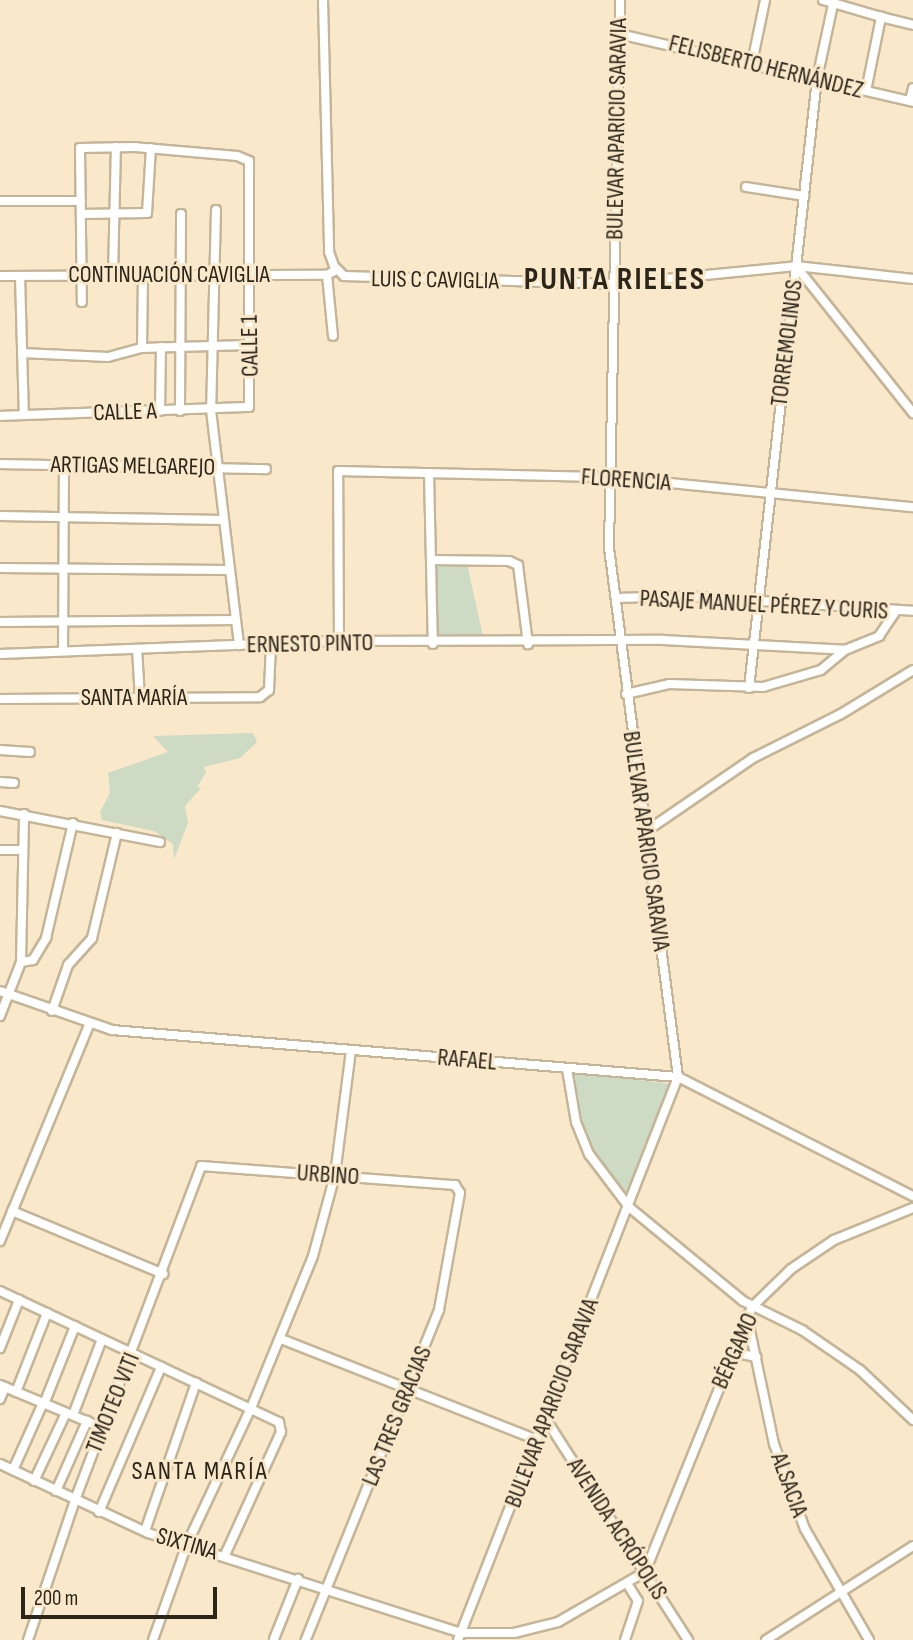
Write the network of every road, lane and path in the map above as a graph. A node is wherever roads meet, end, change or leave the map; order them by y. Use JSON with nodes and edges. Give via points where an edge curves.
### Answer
{"nodes":[{"id":1,"x":323,"y":0,"type":"edge"},
{"id":2,"x":620,"y":0,"type":"edge"},
{"id":3,"x":765,"y":0,"type":"edge"},
{"id":4,"x":823,"y":0,"type":"edge"},
{"id":5,"x":834,"y":2,"type":"edge"},
{"id":6,"x":881,"y":17,"type":"junction"},
{"id":7,"x":913,"y":26,"type":"edge"},
{"id":8,"x":619,"y":34,"type":"junction"},
{"id":9,"x":752,"y":64,"type":"junction"},
{"id":10,"x":817,"y":79,"type":"junction"},
{"id":11,"x":913,"y":88,"type":"edge"},
{"id":12,"x":866,"y":91,"type":"junction"},
{"id":13,"x":912,"y":102,"type":"edge"},
{"id":14,"x":116,"y":147,"type":"junction"},
{"id":15,"x":151,"y":148,"type":"junction"},
{"id":16,"x":746,"y":187,"type":"dead end"},
{"id":17,"x":804,"y":196,"type":"junction"},
{"id":18,"x":0,"y":201,"type":"edge"},
{"id":19,"x":81,"y":201,"type":"junction"},
{"id":20,"x":216,"y":209,"type":"dead end"},
{"id":21,"x":115,"y":213,"type":"junction"},
{"id":22,"x":81,"y":214,"type":"junction"},
{"id":23,"x":181,"y":214,"type":"dead end"},
{"id":24,"x":796,"y":266,"type":"junction"},
{"id":25,"x":337,"y":270,"type":"junction"},
{"id":26,"x":214,"y":275,"type":"junction"},
{"id":27,"x":249,"y":275,"type":"junction"},
{"id":28,"x":327,"y":275,"type":"junction"},
{"id":29,"x":0,"y":276,"type":"edge"},
{"id":30,"x":20,"y":276,"type":"junction"},
{"id":31,"x":82,"y":276,"type":"junction"},
{"id":32,"x":113,"y":276,"type":"junction"},
{"id":33,"x":143,"y":276,"type":"junction"},
{"id":34,"x":181,"y":276,"type":"junction"},
{"id":35,"x":913,"y":279,"type":"edge"},
{"id":36,"x":614,"y":284,"type":"junction"},
{"id":37,"x":82,"y":302,"type":"dead end"},
{"id":38,"x":332,"y":336,"type":"dead end"},
{"id":39,"x":249,"y":345,"type":"junction"},
{"id":40,"x":213,"y":346,"type":"junction"},
{"id":41,"x":161,"y":347,"type":"junction"},
{"id":42,"x":180,"y":347,"type":"junction"},
{"id":43,"x":142,"y":348,"type":"junction"},
{"id":44,"x":22,"y":353,"type":"junction"},
{"id":45,"x":249,"y":407,"type":"joint"},
{"id":46,"x":211,"y":410,"type":"junction"},
{"id":47,"x":160,"y":411,"type":"junction"},
{"id":48,"x":180,"y":411,"type":"junction"},
{"id":49,"x":913,"y":413,"type":"edge"},
{"id":50,"x":24,"y":415,"type":"junction"},
{"id":51,"x":0,"y":416,"type":"edge"},
{"id":52,"x":0,"y":464,"type":"edge"},
{"id":53,"x":64,"y":465,"type":"junction"},
{"id":54,"x":218,"y":468,"type":"junction"},
{"id":55,"x":266,"y":469,"type":"dead end"},
{"id":56,"x":429,"y":474,"type":"junction"},
{"id":57,"x":610,"y":477,"type":"junction"},
{"id":58,"x":770,"y":494,"type":"junction"},
{"id":59,"x":913,"y":507,"type":"edge"},
{"id":60,"x":0,"y":516,"type":"edge"},
{"id":61,"x":62,"y":517,"type":"junction"},
{"id":62,"x":223,"y":520,"type":"junction"},
{"id":63,"x":431,"y":560,"type":"junction"},
{"id":64,"x":0,"y":568,"type":"edge"},
{"id":65,"x":62,"y":568,"type":"junction"},
{"id":66,"x":227,"y":570,"type":"junction"},
{"id":67,"x":615,"y":598,"type":"junction"},
{"id":68,"x":758,"y":601,"type":"junction"},
{"id":69,"x":913,"y":611,"type":"edge"},
{"id":70,"x":895,"y":612,"type":"junction"},
{"id":71,"x":233,"y":620,"type":"junction"},
{"id":72,"x":62,"y":621,"type":"junction"},
{"id":73,"x":0,"y":622,"type":"edge"},
{"id":74,"x":339,"y":641,"type":"junction"},
{"id":75,"x":620,"y":641,"type":"junction"},
{"id":76,"x":528,"y":643,"type":"junction"},
{"id":77,"x":271,"y":644,"type":"junction"},
{"id":78,"x":433,"y":644,"type":"junction"},
{"id":79,"x":239,"y":645,"type":"junction"},
{"id":80,"x":753,"y":646,"type":"junction"},
{"id":81,"x":137,"y":649,"type":"junction"},
{"id":82,"x":845,"y":650,"type":"junction"},
{"id":83,"x":63,"y":651,"type":"junction"},
{"id":84,"x":0,"y":654,"type":"edge"},
{"id":85,"x":913,"y":670,"type":"edge"},
{"id":86,"x":748,"y":688,"type":"junction"},
{"id":87,"x":626,"y":694,"type":"junction"},
{"id":88,"x":140,"y":698,"type":"junction"},
{"id":89,"x":0,"y":699,"type":"edge"},
{"id":90,"x":0,"y":750,"type":"edge"},
{"id":91,"x":30,"y":752,"type":"dead end"},
{"id":92,"x":0,"y":782,"type":"edge"},
{"id":93,"x":14,"y":783,"type":"dead end"},
{"id":94,"x":0,"y":811,"type":"edge"},
{"id":95,"x":24,"y":814,"type":"junction"},
{"id":96,"x":73,"y":823,"type":"junction"},
{"id":97,"x":645,"y":832,"type":"junction"},
{"id":98,"x":117,"y":833,"type":"junction"},
{"id":99,"x":160,"y":842,"type":"dead end"},
{"id":100,"x":0,"y":850,"type":"edge"},
{"id":101,"x":23,"y":850,"type":"junction"},
{"id":102,"x":21,"y":962,"type":"junction"},
{"id":103,"x":0,"y":991,"type":"edge"},
{"id":104,"x":9,"y":995,"type":"junction"},
{"id":105,"x":52,"y":1011,"type":"junction"},
{"id":106,"x":0,"y":1016,"type":"edge"},
{"id":107,"x":89,"y":1025,"type":"junction"},
{"id":108,"x":351,"y":1050,"type":"junction"},
{"id":109,"x":566,"y":1069,"type":"junction"},
{"id":110,"x":678,"y":1077,"type":"junction"},
{"id":111,"x":201,"y":1166,"type":"joint"},
{"id":112,"x":335,"y":1175,"type":"junction"},
{"id":113,"x":455,"y":1185,"type":"joint"},
{"id":114,"x":913,"y":1196,"type":"edge"},
{"id":115,"x":629,"y":1207,"type":"junction"},
{"id":116,"x":913,"y":1208,"type":"edge"},
{"id":117,"x":12,"y":1211,"type":"junction"},
{"id":118,"x":0,"y":1241,"type":"edge"},
{"id":119,"x":163,"y":1274,"type":"junction"},
{"id":120,"x":0,"y":1292,"type":"edge"},
{"id":121,"x":19,"y":1300,"type":"junction"},
{"id":122,"x":752,"y":1307,"type":"junction"},
{"id":123,"x":47,"y":1313,"type":"junction"},
{"id":124,"x":747,"y":1316,"type":"junction"},
{"id":125,"x":75,"y":1326,"type":"junction"},
{"id":126,"x":102,"y":1339,"type":"junction"},
{"id":127,"x":281,"y":1339,"type":"junction"},
{"id":128,"x":0,"y":1348,"type":"edge"},
{"id":129,"x":732,"y":1352,"type":"junction"},
{"id":130,"x":133,"y":1354,"type":"junction"},
{"id":131,"x":756,"y":1357,"type":"junction"},
{"id":132,"x":161,"y":1367,"type":"junction"},
{"id":133,"x":196,"y":1383,"type":"junction"},
{"id":134,"x":2,"y":1386,"type":"edge"},
{"id":135,"x":408,"y":1390,"type":"junction"},
{"id":136,"x":16,"y":1392,"type":"junction"},
{"id":137,"x":0,"y":1399,"type":"edge"},
{"id":138,"x":43,"y":1404,"type":"junction"},
{"id":139,"x":251,"y":1408,"type":"junction"},
{"id":140,"x":69,"y":1414,"type":"junction"},
{"id":141,"x":545,"y":1418,"type":"junction"},
{"id":142,"x":913,"y":1420,"type":"edge"},
{"id":143,"x":87,"y":1421,"type":"junction"},
{"id":144,"x":103,"y":1428,"type":"junction"},
{"id":145,"x":537,"y":1440,"type":"junction"},
{"id":146,"x":0,"y":1464,"type":"edge"},
{"id":147,"x":13,"y":1470,"type":"junction"},
{"id":148,"x":34,"y":1481,"type":"junction"},
{"id":149,"x":56,"y":1491,"type":"junction"},
{"id":150,"x":75,"y":1500,"type":"junction"},
{"id":151,"x":99,"y":1512,"type":"junction"},
{"id":152,"x":145,"y":1531,"type":"junction"},
{"id":153,"x":187,"y":1544,"type":"junction"},
{"id":154,"x":913,"y":1546,"type":"edge"},
{"id":155,"x":225,"y":1555,"type":"junction"},
{"id":156,"x":645,"y":1572,"type":"junction"},
{"id":157,"x":298,"y":1579,"type":"junction"},
{"id":158,"x":628,"y":1585,"type":"junction"},
{"id":159,"x":328,"y":1588,"type":"junction"},
{"id":160,"x":839,"y":1594,"type":"junction"},
{"id":161,"x":460,"y":1636,"type":"edge"},
{"id":162,"x":274,"y":1639,"type":"edge"},
{"id":163,"x":28,"y":1640,"type":"edge"},
{"id":164,"x":153,"y":1640,"type":"edge"},
{"id":165,"x":306,"y":1640,"type":"edge"},
{"id":166,"x":625,"y":1640,"type":"edge"},
{"id":167,"x":688,"y":1640,"type":"edge"},
{"id":168,"x":766,"y":1640,"type":"edge"},
{"id":169,"x":869,"y":1640,"type":"edge"}],
"edges":[{"from":1,"to":25,"type":"street","via":[[330,253]]},
{"from":2,"to":8,"type":"street","name":"BULEVAR APARICIO SARAVIA"},
{"from":3,"to":9,"type":"street"},
{"from":4,"to":5,"type":"street"},
{"from":5,"to":6,"type":"street"},
{"from":5,"to":10,"type":"street","name":"TORREMOLINOS"},
{"from":6,"to":7,"type":"street"},
{"from":6,"to":12,"type":"street"},
{"from":8,"to":9,"type":"street","name":"FELISBERTO HERNÁNDEZ"},
{"from":8,"to":36,"type":"street","name":"BULEVAR APARICIO SARAVIA"},
{"from":9,"to":10,"type":"street","name":"FELISBERTO HERNÁNDEZ"},
{"from":10,"to":12,"type":"street","name":"FELISBERTO HERNÁNDEZ"},
{"from":10,"to":17,"type":"street","name":"TORREMOLINOS"},
{"from":11,"to":13,"type":"street"},
{"from":12,"to":13,"type":"street","name":"FELISBERTO HERNÁNDEZ"},
{"from":14,"to":15,"type":"street"},
{"from":14,"to":19,"type":"street","via":[[80,148]]},
{"from":14,"to":21,"type":"street"},
{"from":15,"to":21,"type":"street","via":[[147,213]]},
{"from":15,"to":27,"type":"street","name":"CALLE 1","via":[[247,159],[251,167]]},
{"from":16,"to":17,"type":"street"},
{"from":17,"to":24,"type":"street","name":"TORREMOLINOS"},
{"from":18,"to":19,"type":"street"},
{"from":19,"to":22,"type":"street"},
{"from":20,"to":26,"type":"street"},
{"from":21,"to":22,"type":"street"},
{"from":21,"to":32,"type":"street"},
{"from":22,"to":31,"type":"street"},
{"from":23,"to":34,"type":"street"},
{"from":24,"to":35,"type":"street","name":"LUIS C CAVIGLIA"},
{"from":24,"to":36,"type":"street","name":"LUIS C CAVIGLIA"},
{"from":24,"to":49,"type":"street"},
{"from":24,"to":58,"type":"street","name":"TORREMOLINOS"},
{"from":25,"to":28,"type":"street","name":"CONTINUACIÓN CAVIGLIA"},
{"from":25,"to":36,"type":"street","name":"LUIS C CAVIGLIA","via":[[352,278]]},
{"from":26,"to":27,"type":"street","name":"CONTINUACIÓN CAVIGLIA"},
{"from":26,"to":34,"type":"street","name":"CONTINUACIÓN CAVIGLIA"},
{"from":26,"to":40,"type":"street"},
{"from":27,"to":28,"type":"street","name":"CONTINUACIÓN CAVIGLIA"},
{"from":27,"to":39,"type":"street","name":"CALLE 1"},
{"from":28,"to":38,"type":"street"},
{"from":29,"to":30,"type":"street","name":"CONTINUACIÓN CAVIGLIA"},
{"from":30,"to":31,"type":"street","name":"CONTINUACIÓN CAVIGLIA"},
{"from":30,"to":44,"type":"street"},
{"from":31,"to":32,"type":"street","name":"CONTINUACIÓN CAVIGLIA"},
{"from":31,"to":37,"type":"street"},
{"from":32,"to":33,"type":"street","name":"CONTINUACIÓN CAVIGLIA"},
{"from":33,"to":34,"type":"street","name":"CONTINUACIÓN CAVIGLIA"},
{"from":33,"to":43,"type":"street"},
{"from":34,"to":42,"type":"street"},
{"from":36,"to":57,"type":"street","name":"BULEVAR APARICIO SARAVIA"},
{"from":39,"to":40,"type":"street"},
{"from":39,"to":45,"type":"street","name":"CALLE 1"},
{"from":40,"to":42,"type":"street"},
{"from":40,"to":46,"type":"street"},
{"from":41,"to":42,"type":"street"},
{"from":41,"to":43,"type":"street"},
{"from":41,"to":47,"type":"street"},
{"from":42,"to":48,"type":"street"},
{"from":43,"to":44,"type":"street","via":[[108,357]]},
{"from":44,"to":50,"type":"street"},
{"from":45,"to":46,"type":"street","name":"CALLE A"},
{"from":46,"to":48,"type":"street","name":"CALLE A"},
{"from":46,"to":54,"type":"street"},
{"from":47,"to":48,"type":"street","name":"CALLE A"},
{"from":47,"to":50,"type":"street","name":"CALLE A"},
{"from":50,"to":51,"type":"street","name":"CALLE A"},
{"from":52,"to":53,"type":"street","name":"ARTIGAS MELGAREJO"},
{"from":53,"to":54,"type":"street","name":"ARTIGAS MELGAREJO"},
{"from":53,"to":61,"type":"street"},
{"from":54,"to":55,"type":"street","name":"ARTIGAS MELGAREJO"},
{"from":54,"to":62,"type":"street"},
{"from":56,"to":57,"type":"street","name":"FLORENCIA"},
{"from":56,"to":63,"type":"street"},
{"from":56,"to":74,"type":"street","name":"FLORENCIA","via":[[338,471]]},
{"from":57,"to":58,"type":"street","name":"FLORENCIA"},
{"from":57,"to":67,"type":"street","name":"BULEVAR APARICIO SARAVIA","via":[[609,548]]},
{"from":58,"to":59,"type":"street","name":"FLORENCIA"},
{"from":58,"to":68,"type":"street","name":"TORREMOLINOS"},
{"from":60,"to":61,"type":"street"},
{"from":61,"to":62,"type":"street"},
{"from":61,"to":65,"type":"street"},
{"from":62,"to":66,"type":"street"},
{"from":63,"to":76,"type":"street","via":[[518,565]]},
{"from":63,"to":78,"type":"street"},
{"from":64,"to":65,"type":"street"},
{"from":65,"to":66,"type":"street"},
{"from":65,"to":72,"type":"street"},
{"from":66,"to":71,"type":"street"},
{"from":67,"to":68,"type":"street","name":"PASAJE MANUEL PÉREZ Y CURIS"},
{"from":67,"to":75,"type":"street","name":"BULEVAR APARICIO SARAVIA"},
{"from":68,"to":70,"type":"street","name":"PASAJE MANUEL PÉREZ Y CURIS"},
{"from":68,"to":80,"type":"street","name":"TORREMOLINOS"},
{"from":69,"to":70,"type":"street","name":"PASAJE MANUEL PÉREZ Y CURIS"},
{"from":70,"to":82,"type":"street","via":[[879,636]]},
{"from":71,"to":72,"type":"street"},
{"from":71,"to":79,"type":"street"},
{"from":72,"to":73,"type":"street"},
{"from":72,"to":83,"type":"street"},
{"from":74,"to":77,"type":"street","name":"ERNESTO PINTO"},
{"from":74,"to":78,"type":"street","name":"ERNESTO PINTO"},
{"from":75,"to":76,"type":"street","name":"ERNESTO PINTO"},
{"from":75,"to":80,"type":"street","name":"ERNESTO PINTO"},
{"from":75,"to":87,"type":"street","name":"BULEVAR APARICIO SARAVIA"},
{"from":76,"to":78,"type":"street","name":"ERNESTO PINTO"},
{"from":77,"to":79,"type":"street","name":"ERNESTO PINTO"},
{"from":77,"to":88,"type":"street","name":"SANTA MARÍA","via":[[267,694]]},
{"from":79,"to":81,"type":"street","name":"ERNESTO PINTO"},
{"from":80,"to":82,"type":"street","name":"ERNESTO PINTO"},
{"from":80,"to":86,"type":"street","name":"TORREMOLINOS"},
{"from":81,"to":83,"type":"street","name":"ERNESTO PINTO"},
{"from":81,"to":88,"type":"street"},
{"from":82,"to":86,"type":"street","via":[[821,670]]},
{"from":83,"to":84,"type":"street","name":"ERNESTO PINTO"},
{"from":85,"to":97,"type":"street","via":[[841,714],[753,758]]},
{"from":86,"to":87,"type":"street","via":[[669,684]]},
{"from":87,"to":97,"type":"street","name":"BULEVAR APARICIO SARAVIA"},
{"from":88,"to":89,"type":"street","name":"SANTA MARÍA"},
{"from":90,"to":91,"type":"street"},
{"from":92,"to":93,"type":"street"},
{"from":94,"to":95,"type":"street"},
{"from":95,"to":96,"type":"street"},
{"from":95,"to":101,"type":"street"},
{"from":96,"to":98,"type":"street"},
{"from":96,"to":102,"type":"street","via":[[46,937],[33,960]]},
{"from":97,"to":110,"type":"street","name":"BULEVAR APARICIO SARAVIA"},
{"from":98,"to":99,"type":"street"},
{"from":98,"to":105,"type":"street","via":[[97,926],[88,945],[68,965]]},
{"from":100,"to":101,"type":"street"},
{"from":101,"to":102,"type":"street"},
{"from":102,"to":104,"type":"street"},
{"from":103,"to":104,"type":"street","name":"RAFAEL"},
{"from":104,"to":105,"type":"street","name":"RAFAEL"},
{"from":104,"to":106,"type":"street"},
{"from":105,"to":107,"type":"street","name":"RAFAEL"},
{"from":107,"to":108,"type":"street","name":"RAFAEL"},
{"from":107,"to":117,"type":"street"},
{"from":108,"to":109,"type":"street","name":"RAFAEL"},
{"from":108,"to":112,"type":"street"},
{"from":109,"to":110,"type":"street","name":"RAFAEL"},
{"from":109,"to":115,"type":"street","via":[[576,1122],[589,1154]]},
{"from":110,"to":114,"type":"street","name":"RAFAEL"},
{"from":110,"to":115,"type":"street","name":"BULEVAR APARICIO SARAVIA"},
{"from":111,"to":112,"type":"street","name":"URBINO"},
{"from":111,"to":119,"type":"street","name":"TIMOTEO VITI"},
{"from":112,"to":113,"type":"street","name":"URBINO"},
{"from":112,"to":127,"type":"street","via":[[313,1256]]},
{"from":113,"to":135,"type":"street","name":"LAS TRES GRACIAS","via":[[460,1193],[439,1310]]},
{"from":115,"to":122,"type":"street"},
{"from":115,"to":141,"type":"street","name":"BULEVAR APARICIO SARAVIA"},
{"from":116,"to":122,"type":"street","name":"BÉRGAMO","via":[[834,1240],[781,1277]]},
{"from":117,"to":118,"type":"street"},
{"from":117,"to":119,"type":"street"},
{"from":119,"to":130,"type":"street","name":"TIMOTEO VITI"},
{"from":120,"to":121,"type":"street"},
{"from":121,"to":123,"type":"street"},
{"from":121,"to":128,"type":"street"},
{"from":122,"to":124,"type":"street","name":"BÉRGAMO"},
{"from":122,"to":142,"type":"street","via":[[820,1341],[878,1385]]},
{"from":123,"to":125,"type":"street"},
{"from":123,"to":136,"type":"street"},
{"from":124,"to":129,"type":"street","name":"BÉRGAMO"},
{"from":124,"to":131,"type":"street","name":"ALSACIA"},
{"from":125,"to":126,"type":"street"},
{"from":125,"to":138,"type":"street"},
{"from":126,"to":130,"type":"street"},
{"from":126,"to":140,"type":"street"},
{"from":127,"to":135,"type":"street"},
{"from":127,"to":139,"type":"street"},
{"from":129,"to":131,"type":"street"},
{"from":129,"to":156,"type":"street","name":"BÉRGAMO"},
{"from":130,"to":132,"type":"street"},
{"from":130,"to":144,"type":"street","name":"TIMOTEO VITI"},
{"from":131,"to":160,"type":"street","name":"ALSACIA","via":[[774,1444],[806,1529]]},
{"from":132,"to":133,"type":"street"},
{"from":132,"to":151,"type":"street"},
{"from":133,"to":139,"type":"street"},
{"from":133,"to":152,"type":"street"},
{"from":134,"to":136,"type":"street"},
{"from":134,"to":137,"type":"street"},
{"from":135,"to":145,"type":"street"},
{"from":135,"to":159,"type":"street","name":"LAS TRES GRACIAS"},
{"from":136,"to":138,"type":"street"},
{"from":138,"to":140,"type":"street"},
{"from":138,"to":147,"type":"street"},
{"from":139,"to":153,"type":"street"},
{"from":139,"to":155,"type":"street","via":[[279,1422],[281,1432]]},
{"from":140,"to":143,"type":"street"},
{"from":140,"to":148,"type":"street"},
{"from":141,"to":145,"type":"street","name":"BULEVAR APARICIO SARAVIA"},
{"from":141,"to":156,"type":"street","name":"AVENIDA ACRÓPOLIS"},
{"from":143,"to":144,"type":"street"},
{"from":143,"to":149,"type":"street"},
{"from":144,"to":150,"type":"street","name":"TIMOTEO VITI"},
{"from":145,"to":161,"type":"street","name":"BULEVAR APARICIO SARAVIA"},
{"from":146,"to":147,"type":"street","name":"SIXTINA"},
{"from":147,"to":148,"type":"street","name":"SIXTINA"},
{"from":148,"to":149,"type":"street","name":"SIXTINA"},
{"from":149,"to":150,"type":"street","name":"SIXTINA"},
{"from":150,"to":151,"type":"street","name":"SIXTINA"},
{"from":150,"to":163,"type":"street","name":"TIMOTEO VITI"},
{"from":151,"to":152,"type":"street","name":"SIXTINA"},
{"from":152,"to":153,"type":"street","name":"SIXTINA"},
{"from":153,"to":155,"type":"street","name":"SIXTINA"},
{"from":153,"to":164,"type":"street"},
{"from":154,"to":160,"type":"street"},
{"from":155,"to":157,"type":"street","name":"SIXTINA"},
{"from":156,"to":158,"type":"street","name":"SIXTINA"},
{"from":156,"to":167,"type":"street","name":"AVENIDA ACRÓPOLIS"},
{"from":157,"to":159,"type":"street","name":"SIXTINA"},
{"from":157,"to":162,"type":"street"},
{"from":158,"to":161,"type":"street","name":"SIXTINA","via":[[558,1622],[514,1633]]},
{"from":158,"to":166,"type":"street","via":[[638,1601]]},
{"from":159,"to":161,"type":"street","name":"SIXTINA"},
{"from":159,"to":165,"type":"street","name":"LAS TRES GRACIAS"},
{"from":160,"to":168,"type":"street"},
{"from":160,"to":169,"type":"street","name":"ALSACIA"}]}
